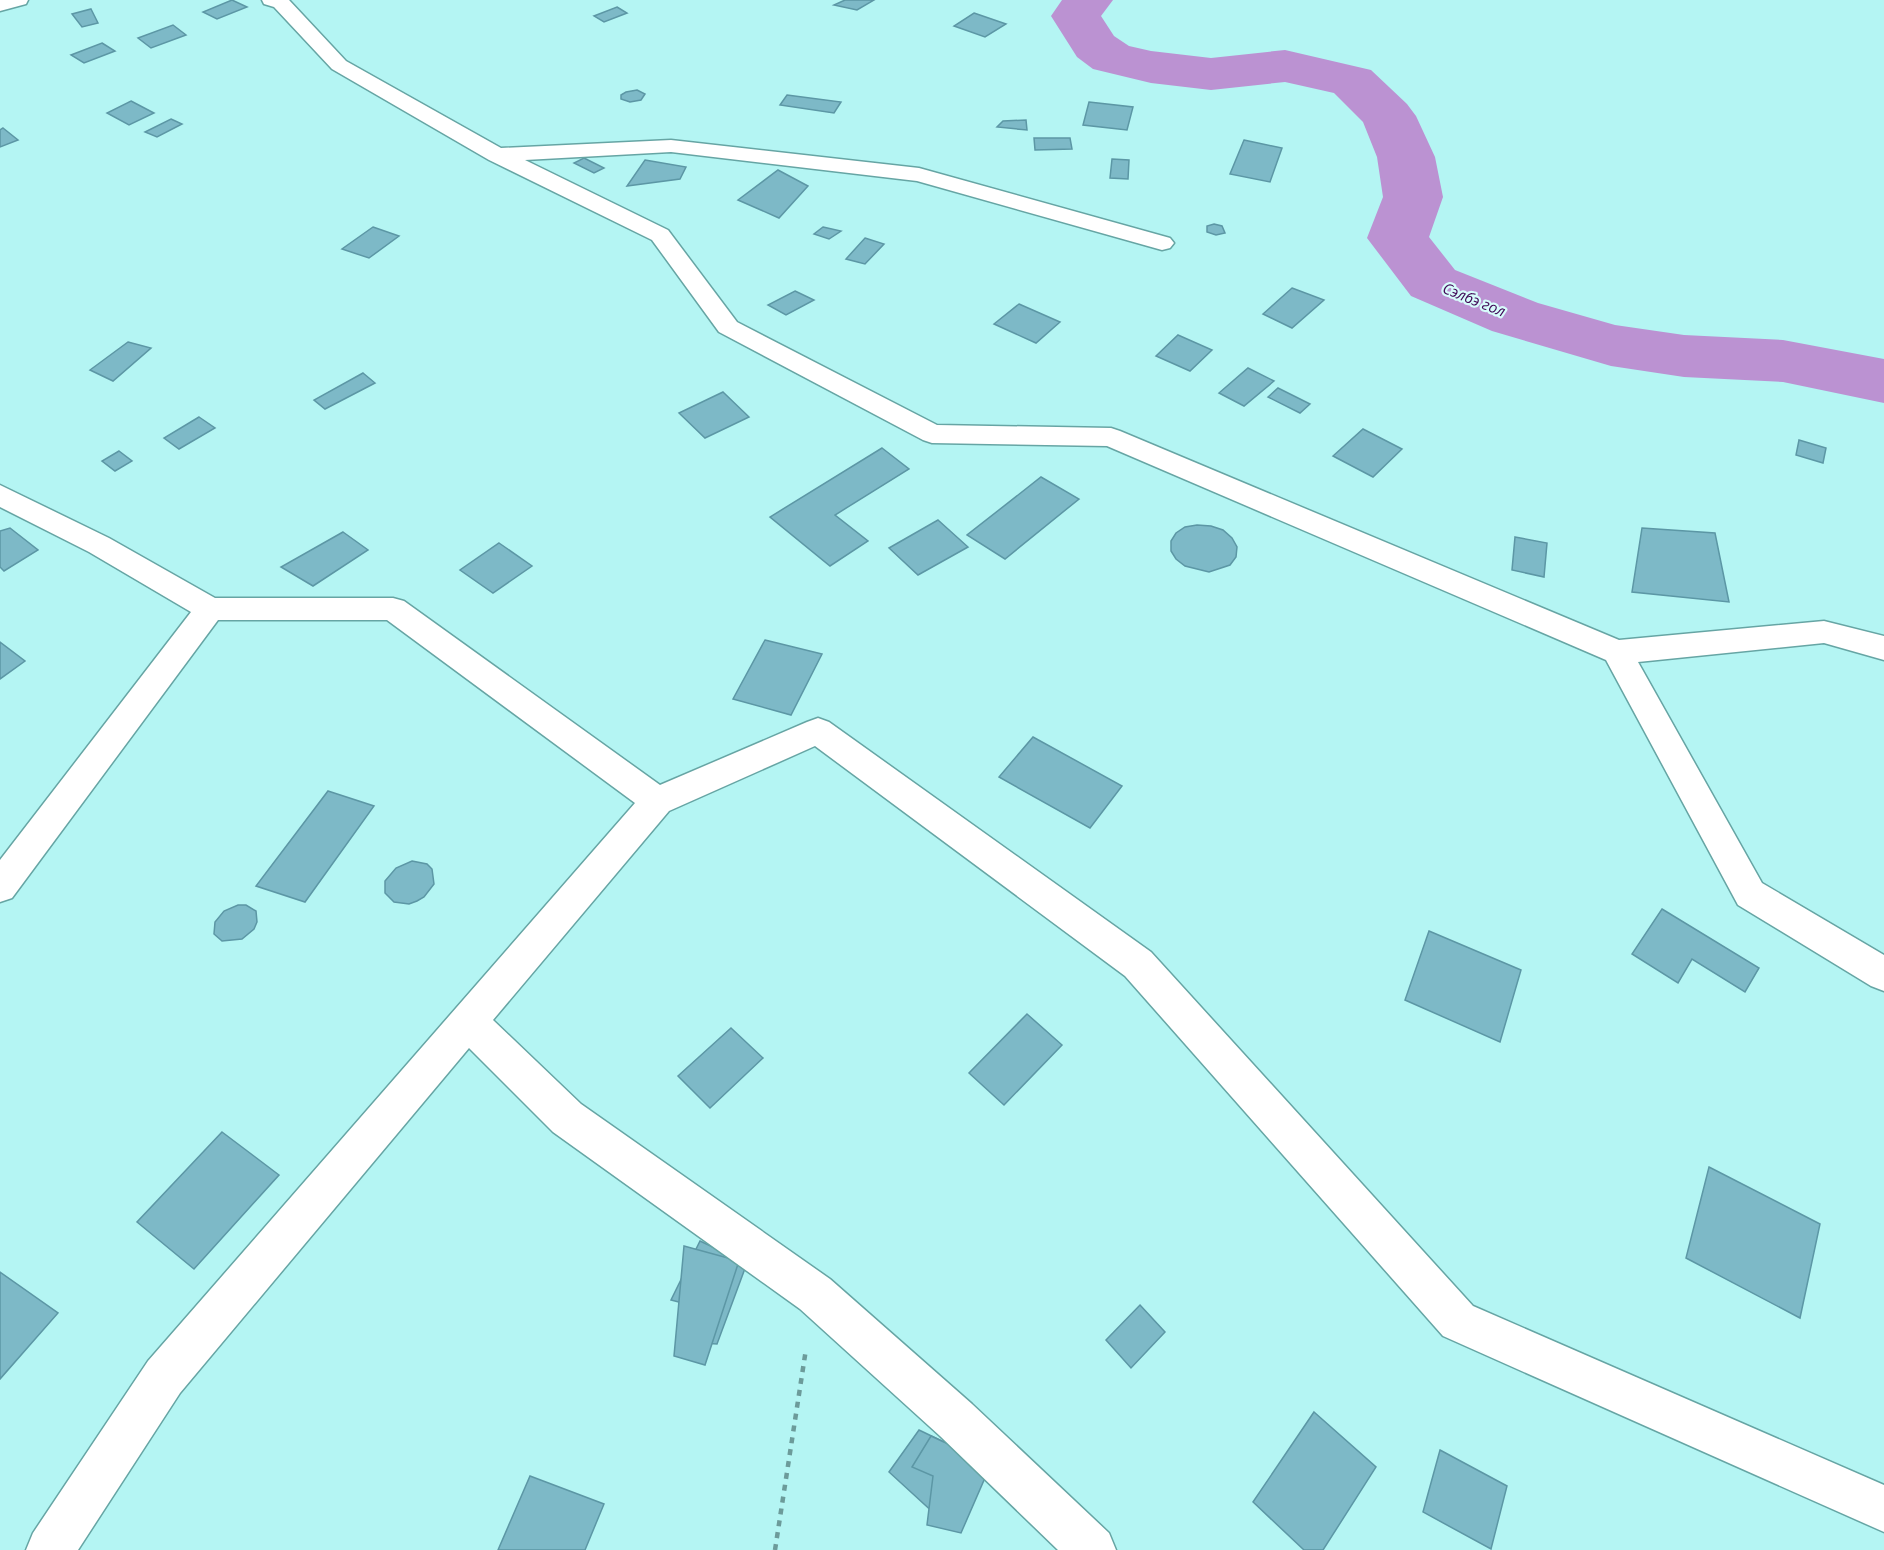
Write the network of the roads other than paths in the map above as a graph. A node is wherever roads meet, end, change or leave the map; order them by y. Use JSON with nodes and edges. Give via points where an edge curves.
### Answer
{"nodes":[{"id":1,"x":19,"y":0,"type":"edge"},
{"id":2,"x":271,"y":0,"type":"edge"},
{"id":3,"x":0,"y":5,"type":"edge"},
{"id":4,"x":497,"y":155,"type":"junction"},
{"id":5,"x":1162,"y":243,"type":"dead end"},
{"id":6,"x":4,"y":502,"type":"edge"},
{"id":7,"x":210,"y":609,"type":"junction"},
{"id":8,"x":1884,"y":648,"type":"edge"},
{"id":9,"x":1617,"y":652,"type":"junction"},
{"id":10,"x":657,"y":801,"type":"junction"},
{"id":11,"x":0,"y":887,"type":"edge"},
{"id":12,"x":1884,"y":974,"type":"edge"},
{"id":13,"x":468,"y":1021,"type":"junction"},
{"id":14,"x":1884,"y":1509,"type":"edge"},
{"id":15,"x":50,"y":1550,"type":"edge"},
{"id":16,"x":1092,"y":1550,"type":"edge"}],
"edges":[{"from":1,"to":3,"type":"street"},
{"from":2,"to":4,"type":"street","via":[[281,3],[339,65]]},
{"from":4,"to":5,"type":"street","via":[[671,146],[919,175]]},
{"from":4,"to":9,"type":"street","via":[[660,235],[728,327],[932,434],[1111,437]]},
{"from":6,"to":7,"type":"street","via":[[99,545]]},
{"from":7,"to":10,"type":"street","via":[[393,609]]},
{"from":7,"to":11,"type":"street"},
{"from":8,"to":9,"type":"street","via":[[1824,632]]},
{"from":9,"to":12,"type":"street","via":[[1750,894]]},
{"from":10,"to":13,"type":"street"},
{"from":10,"to":14,"type":"street","via":[[819,731],[1138,964],[1458,1321]]},
{"from":13,"to":15,"type":"street","via":[[164,1377]]},
{"from":13,"to":16,"type":"street","via":[[567,1118],[814,1294],[956,1420]]}]}
